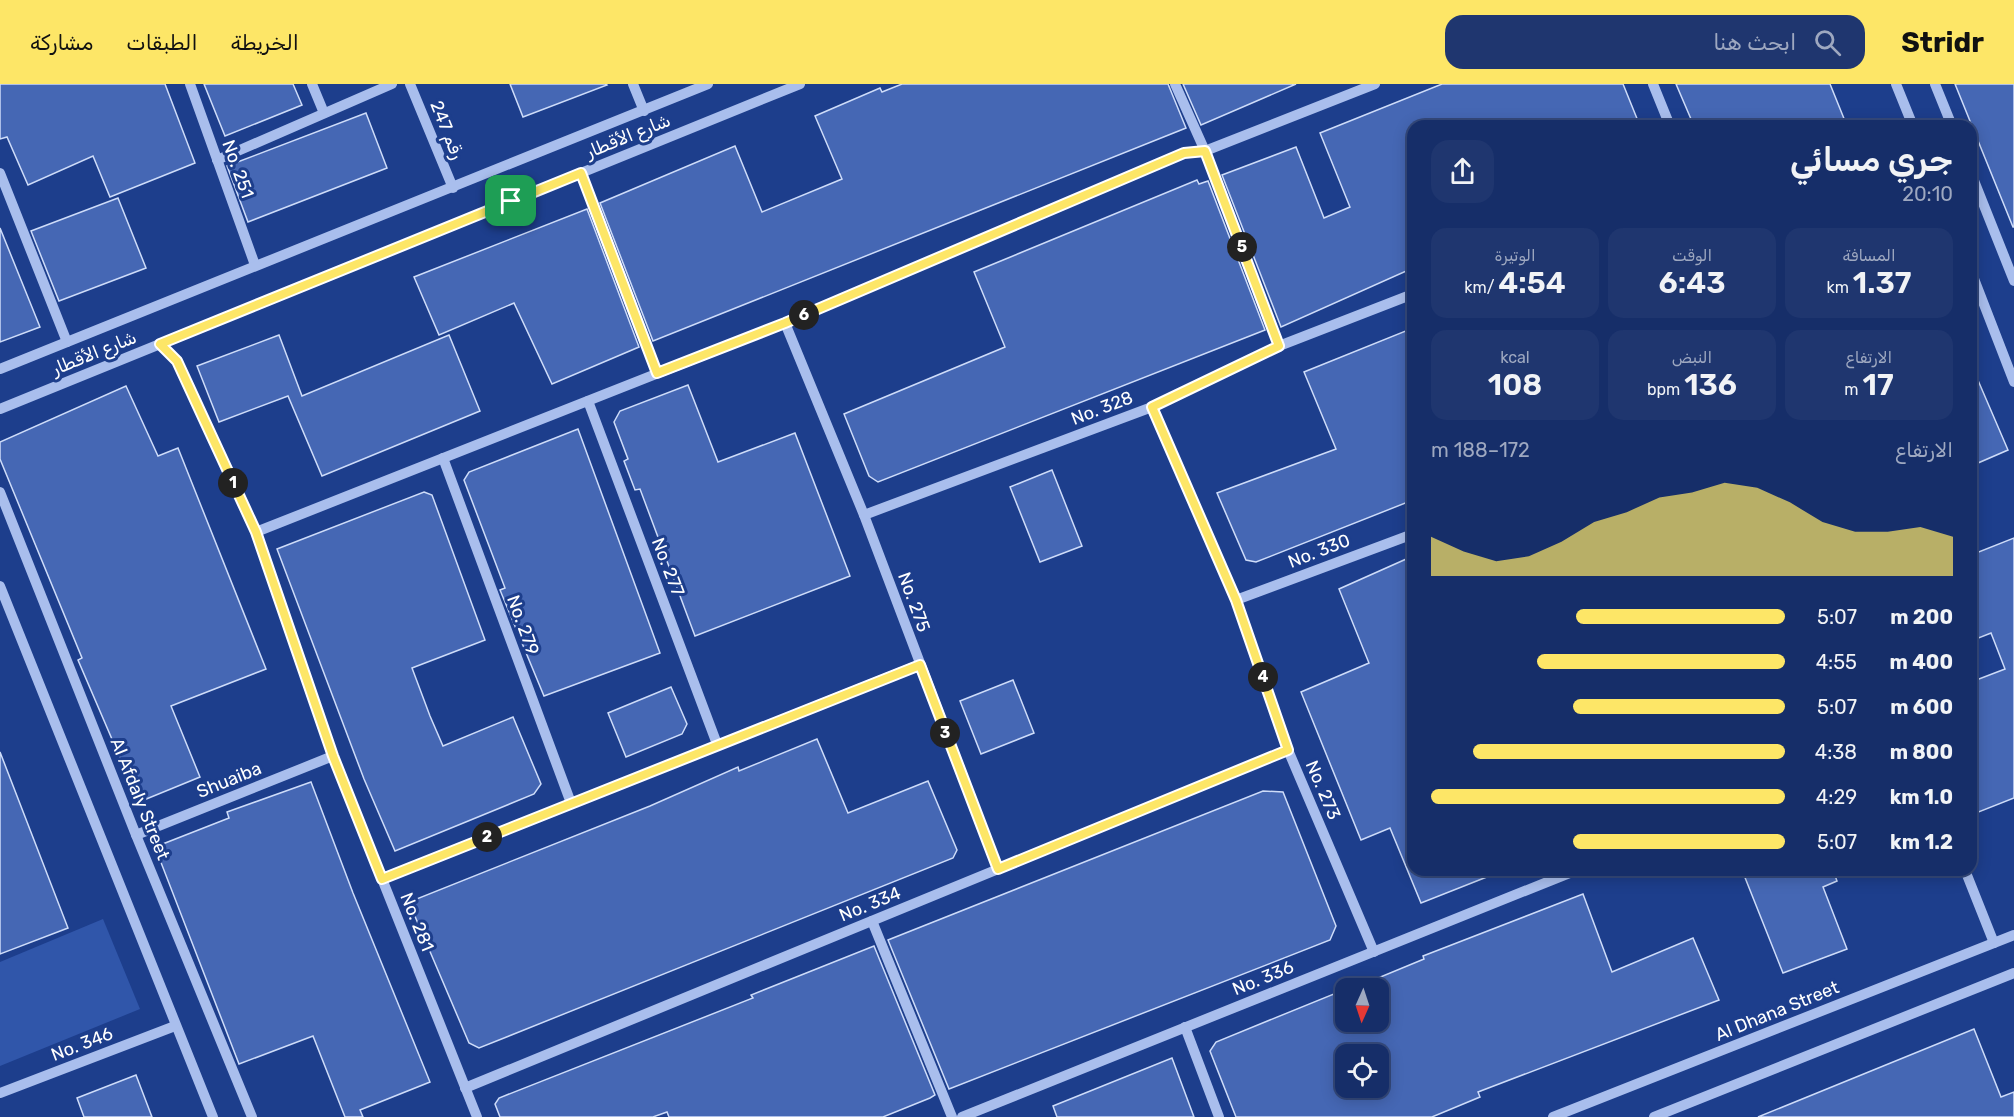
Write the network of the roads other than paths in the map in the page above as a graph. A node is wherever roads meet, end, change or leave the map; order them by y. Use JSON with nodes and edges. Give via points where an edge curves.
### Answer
{"nodes":[{"id":1,"x":190,"y":84,"type":"edge"},
{"id":2,"x":312,"y":84,"type":"edge"},
{"id":3,"x":392,"y":84,"type":"edge"},
{"id":4,"x":410,"y":84,"type":"edge"},
{"id":5,"x":633,"y":84,"type":"edge"},
{"id":6,"x":708,"y":84,"type":"edge"},
{"id":7,"x":800,"y":84,"type":"edge"},
{"id":8,"x":1175,"y":84,"type":"edge"},
{"id":9,"x":1375,"y":84,"type":"edge"},
{"id":10,"x":1653,"y":84,"type":"edge"},
{"id":11,"x":1896,"y":84,"type":"edge"},
{"id":12,"x":1935,"y":84,"type":"edge"},
{"id":13,"x":777,"y":88,"type":"edge"},
{"id":14,"x":644,"y":111,"type":"junction"},
{"id":15,"x":324,"y":113,"type":"junction"},
{"id":16,"x":1668,"y":120,"type":"edge"},
{"id":17,"x":1911,"y":120,"type":"edge"},
{"id":18,"x":1950,"y":120,"type":"edge"},
{"id":19,"x":1205,"y":151,"type":"junction"},
{"id":20,"x":217,"y":160,"type":"junction"},
{"id":21,"x":0,"y":173,"type":"edge"},
{"id":22,"x":581,"y":173,"type":"junction"},
{"id":23,"x":453,"y":188,"type":"junction"},
{"id":24,"x":1977,"y":188,"type":"edge"},
{"id":25,"x":255,"y":265,"type":"junction"},
{"id":26,"x":2014,"y":281,"type":"edge"},
{"id":27,"x":1977,"y":288,"type":"edge"},
{"id":28,"x":1407,"y":296,"type":"edge"},
{"id":29,"x":785,"y":323,"type":"junction"},
{"id":30,"x":67,"y":342,"type":"junction"},
{"id":31,"x":160,"y":344,"type":"junction"},
{"id":32,"x":1279,"y":346,"type":"junction"},
{"id":33,"x":0,"y":369,"type":"edge"},
{"id":34,"x":657,"y":373,"type":"junction"},
{"id":35,"x":2014,"y":382,"type":"edge"},
{"id":36,"x":588,"y":401,"type":"junction"},
{"id":37,"x":1152,"y":407,"type":"junction"},
{"id":38,"x":0,"y":409,"type":"edge"},
{"id":39,"x":443,"y":458,"type":"junction"},
{"id":40,"x":0,"y":492,"type":"edge"},
{"id":41,"x":864,"y":515,"type":"junction"},
{"id":42,"x":256,"y":532,"type":"junction"},
{"id":43,"x":1407,"y":536,"type":"edge"},
{"id":44,"x":0,"y":586,"type":"edge"},
{"id":45,"x":1236,"y":600,"type":"junction"},
{"id":46,"x":920,"y":665,"type":"junction"},
{"id":47,"x":717,"y":744,"type":"junction"},
{"id":48,"x":1288,"y":750,"type":"junction"},
{"id":49,"x":333,"y":756,"type":"junction"},
{"id":50,"x":571,"y":803,"type":"junction"},
{"id":51,"x":136,"y":835,"type":"junction"},
{"id":52,"x":998,"y":869,"type":"junction"},
{"id":53,"x":1562,"y":876,"type":"edge"},
{"id":54,"x":1967,"y":876,"type":"edge"},
{"id":55,"x":382,"y":879,"type":"junction"},
{"id":56,"x":872,"y":921,"type":"junction"},
{"id":57,"x":2014,"y":935,"type":"edge"},
{"id":58,"x":1994,"y":943,"type":"junction"},
{"id":59,"x":1374,"y":952,"type":"junction"},
{"id":60,"x":2012,"y":974,"type":"edge"},
{"id":61,"x":2014,"y":986,"type":"edge"},
{"id":62,"x":175,"y":1026,"type":"junction"},
{"id":63,"x":1185,"y":1028,"type":"junction"},
{"id":64,"x":465,"y":1088,"type":"junction"},
{"id":65,"x":0,"y":1093,"type":"edge"},
{"id":66,"x":213,"y":1117,"type":"edge"},
{"id":67,"x":252,"y":1117,"type":"edge"},
{"id":68,"x":477,"y":1117,"type":"edge"},
{"id":69,"x":952,"y":1117,"type":"edge"},
{"id":70,"x":962,"y":1117,"type":"edge"},
{"id":71,"x":1220,"y":1117,"type":"edge"},
{"id":72,"x":1553,"y":1117,"type":"edge"},
{"id":73,"x":1654,"y":1117,"type":"edge"}],
"edges":[{"from":1,"to":20,"type":"street","name":"No. 251"},
{"from":2,"to":15,"type":"street"},
{"from":3,"to":15,"type":"street"},
{"from":4,"to":23,"type":"street","name":"رقم 247"},
{"from":5,"to":14,"type":"street"},
{"from":6,"to":14,"type":"street","name":"شارع الأقطار"},
{"from":7,"to":13,"type":"street","name":"شارع الأقطار"},
{"from":8,"to":19,"type":"street"},
{"from":9,"to":19,"type":"street"},
{"from":10,"to":16,"type":"street"},
{"from":11,"to":17,"type":"street"},
{"from":12,"to":18,"type":"street"},
{"from":13,"to":22,"type":"street","name":"شارع الأقطار"},
{"from":14,"to":23,"type":"street","name":"شارع الأقطار"},
{"from":15,"to":20,"type":"street"},
{"from":19,"to":29,"type":"street","via":[[1184,153]]},
{"from":19,"to":32,"type":"street"},
{"from":20,"to":25,"type":"street","name":"No. 251"},
{"from":21,"to":30,"type":"street"},
{"from":22,"to":31,"type":"street","name":"شارع الأقطار"},
{"from":22,"to":34,"type":"street"},
{"from":23,"to":25,"type":"street","name":"شارع الأقطار"},
{"from":24,"to":26,"type":"street"},
{"from":25,"to":30,"type":"street","name":"شارع الأقطار"},
{"from":27,"to":35,"type":"street"},
{"from":28,"to":32,"type":"street","name":"No. 328"},
{"from":29,"to":34,"type":"street"},
{"from":29,"to":41,"type":"street","name":"No. 275"},
{"from":30,"to":33,"type":"street","name":"شارع الأقطار"},
{"from":31,"to":38,"type":"street","name":"شارع الأقطار"},
{"from":31,"to":42,"type":"street","name":"No. 281","via":[[177,361]]},
{"from":32,"to":37,"type":"street","name":"No. 328"},
{"from":34,"to":36,"type":"street"},
{"from":36,"to":39,"type":"street"},
{"from":36,"to":47,"type":"street","name":"No. 277"},
{"from":37,"to":41,"type":"street","name":"No. 328"},
{"from":37,"to":45,"type":"street","name":"No. 273"},
{"from":39,"to":42,"type":"street"},
{"from":39,"to":50,"type":"street","name":"No. 279"},
{"from":40,"to":51,"type":"street","name":"Al Afdaly Street"},
{"from":41,"to":46,"type":"street","name":"No. 275"},
{"from":42,"to":49,"type":"street","name":"No. 281"},
{"from":43,"to":45,"type":"street","name":"No. 330"},
{"from":44,"to":62,"type":"street"},
{"from":45,"to":48,"type":"street","name":"No. 273"},
{"from":46,"to":47,"type":"street"},
{"from":46,"to":52,"type":"street","name":"No. 275"},
{"from":47,"to":50,"type":"street"},
{"from":48,"to":52,"type":"street","name":"No. 334"},
{"from":48,"to":59,"type":"street","name":"No. 273"},
{"from":49,"to":51,"type":"street","name":"Shuaiba"},
{"from":49,"to":55,"type":"street","name":"No. 281"},
{"from":50,"to":55,"type":"street"},
{"from":51,"to":67,"type":"street","name":"Al Afdaly Street"},
{"from":52,"to":56,"type":"street","name":"No. 334"},
{"from":53,"to":59,"type":"street","name":"No. 336"},
{"from":54,"to":58,"type":"street"},
{"from":55,"to":64,"type":"street","name":"No. 281"},
{"from":56,"to":64,"type":"street","name":"No. 334"},
{"from":56,"to":69,"type":"street"},
{"from":57,"to":58,"type":"street","name":"Al Dhana Street"},
{"from":58,"to":72,"type":"street","name":"Al Dhana Street"},
{"from":59,"to":63,"type":"street","name":"No. 336"},
{"from":60,"to":61,"type":"street"},
{"from":60,"to":73,"type":"street"},
{"from":62,"to":65,"type":"street","name":"No. 346"},
{"from":62,"to":66,"type":"street"},
{"from":63,"to":70,"type":"street","name":"No. 336"},
{"from":63,"to":71,"type":"street"},
{"from":64,"to":68,"type":"street","name":"No. 281"}]}
